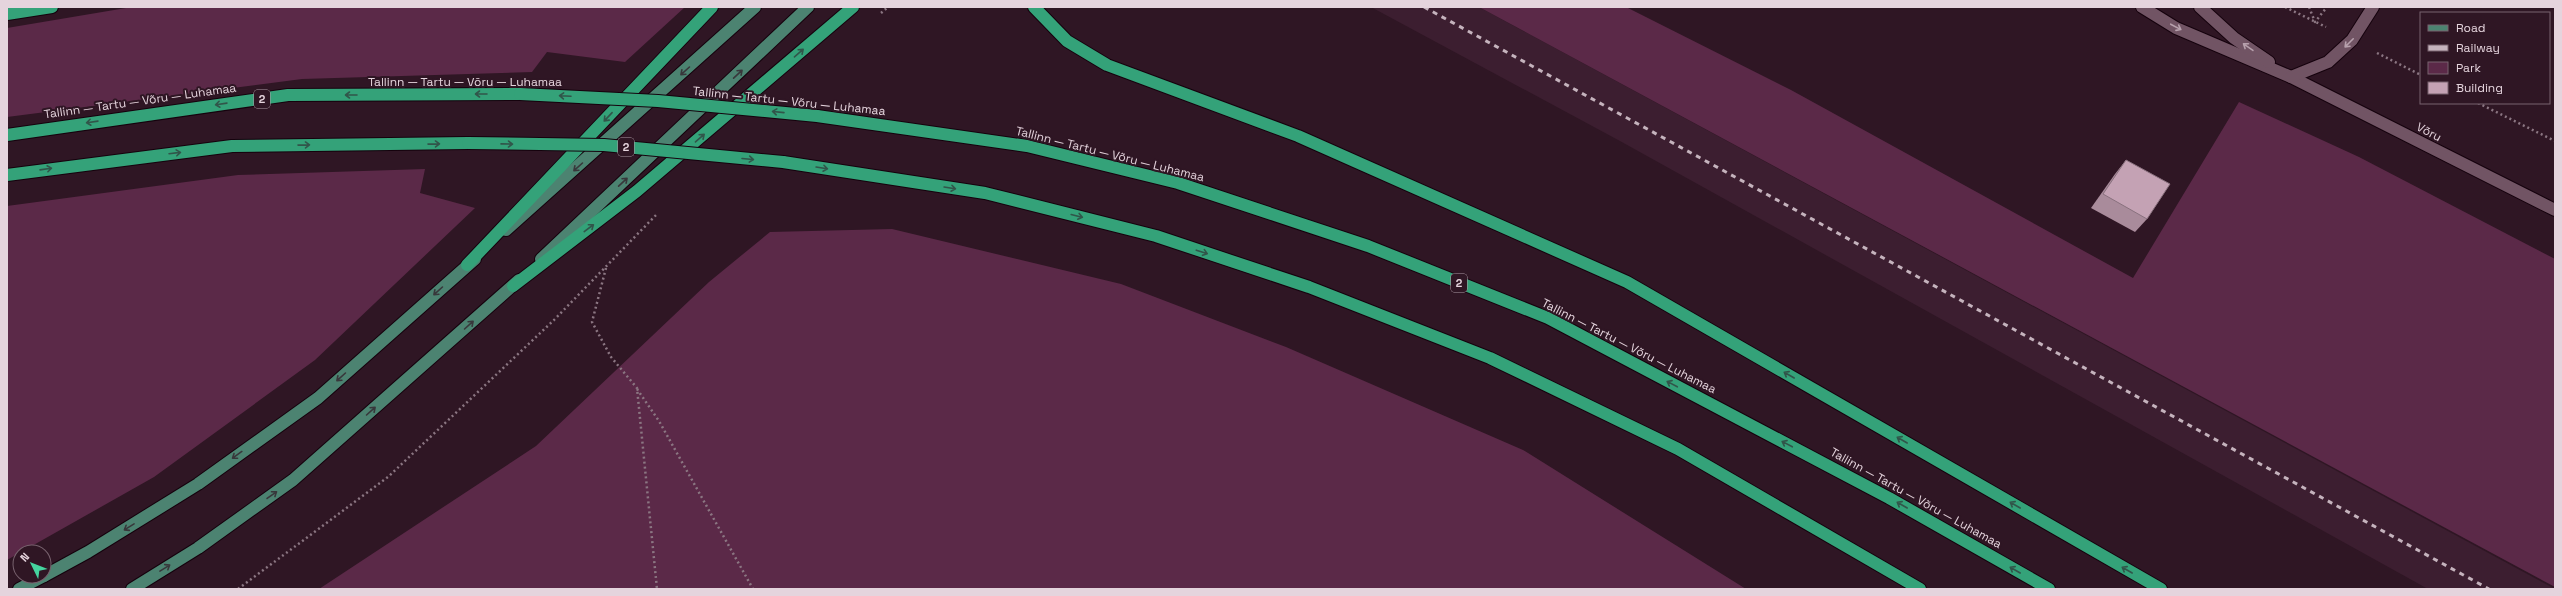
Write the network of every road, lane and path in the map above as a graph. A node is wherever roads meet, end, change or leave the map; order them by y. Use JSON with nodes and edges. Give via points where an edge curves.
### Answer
{"nodes":[{"id":1,"x":52,"y":7,"type":"edge"},
{"id":2,"x":712,"y":7,"type":"edge"},
{"id":3,"x":756,"y":7,"type":"edge"},
{"id":4,"x":808,"y":7,"type":"edge"},
{"id":5,"x":853,"y":7,"type":"edge"},
{"id":6,"x":888,"y":7,"type":"edge"},
{"id":7,"x":1034,"y":7,"type":"edge"},
{"id":8,"x":2142,"y":7,"type":"edge"},
{"id":9,"x":2200,"y":7,"type":"edge"},
{"id":10,"x":2309,"y":7,"type":"edge"},
{"id":11,"x":2327,"y":7,"type":"edge"},
{"id":12,"x":2373,"y":7,"type":"edge"},
{"id":13,"x":7,"y":14,"type":"edge"},
{"id":14,"x":876,"y":17,"type":"dead end"},
{"id":15,"x":2291,"y":77,"type":"junction"},
{"id":16,"x":2480,"y":104,"type":"edge"},
{"id":17,"x":7,"y":135,"type":"edge"},
{"id":18,"x":2555,"y":141,"type":"edge"},
{"id":19,"x":7,"y":175,"type":"edge"},
{"id":20,"x":2555,"y":210,"type":"edge"},
{"id":21,"x":659,"y":211,"type":"dead end"},
{"id":22,"x":467,"y":265,"type":"junction"},
{"id":23,"x":607,"y":266,"type":"junction"},
{"id":24,"x":513,"y":286,"type":"junction"},
{"id":25,"x":636,"y":388,"type":"junction"},
{"id":26,"x":52,"y":572,"type":"edge"},
{"id":27,"x":29,"y":584,"type":"edge"},
{"id":28,"x":19,"y":589,"type":"edge"},
{"id":29,"x":132,"y":589,"type":"edge"},
{"id":30,"x":238,"y":589,"type":"edge"},
{"id":31,"x":657,"y":589,"type":"edge"},
{"id":32,"x":753,"y":589,"type":"edge"},
{"id":33,"x":1920,"y":589,"type":"edge"},
{"id":34,"x":2049,"y":589,"type":"edge"},
{"id":35,"x":2161,"y":589,"type":"edge"}],
"edges":[{"from":1,"to":13,"type":"highway"},
{"from":2,"to":22,"type":"highway","one_way":true},
{"from":3,"to":22,"type":"main road","one_way":true},
{"from":24,"to":4,"type":"main road","one_way":true},
{"from":24,"to":5,"type":"highway","one_way":true,"via":[[637,191]]},
{"from":6,"to":14,"type":"path"},
{"from":35,"to":7,"type":"highway","one_way":true,"via":[[1628,282],[1298,136],[1107,64],[1066,41]]},
{"from":8,"to":15,"type":"street","name":"Võru","one_way":true,"via":[[2176,28]]},
{"from":15,"to":9,"type":"street","name":"Võru","one_way":true,"via":[[2234,38]]},
{"from":10,"to":11,"type":"path","via":[[2315,22]]},
{"from":12,"to":15,"type":"street","one_way":true,"via":[[2352,40],[2328,62]]},
{"from":15,"to":20,"type":"street","name":"Võru"},
{"from":16,"to":18,"type":"path"},
{"from":34,"to":17,"type":"highway","name":"Tallinn — Tartu — Võru — Luhamaa","number":"2","one_way":true,"bridge":true,"via":[[1889,498],[1548,318],[1368,246],[1178,182],[1028,146],[817,116],[658,101],[520,94],[288,95]]},
{"from":19,"to":33,"type":"highway","number":"2","one_way":true,"bridge":true,"via":[[232,146],[468,143],[604,145],[783,162],[985,193],[1156,236],[1309,287],[1490,358],[1678,449]]},
{"from":21,"to":23,"type":"path"},
{"from":22,"to":26,"type":"main road","one_way":true,"via":[[318,398],[198,484]]},
{"from":23,"to":25,"type":"path","via":[[596,298],[592,322],[611,357]]},
{"from":23,"to":30,"type":"path","via":[[554,320],[388,477]]},
{"from":29,"to":24,"type":"main road","one_way":true,"via":[[198,548],[293,480]]},
{"from":25,"to":31,"type":"path"},
{"from":25,"to":32,"type":"path","via":[[659,421]]},
{"from":27,"to":28,"type":"main road"}]}
